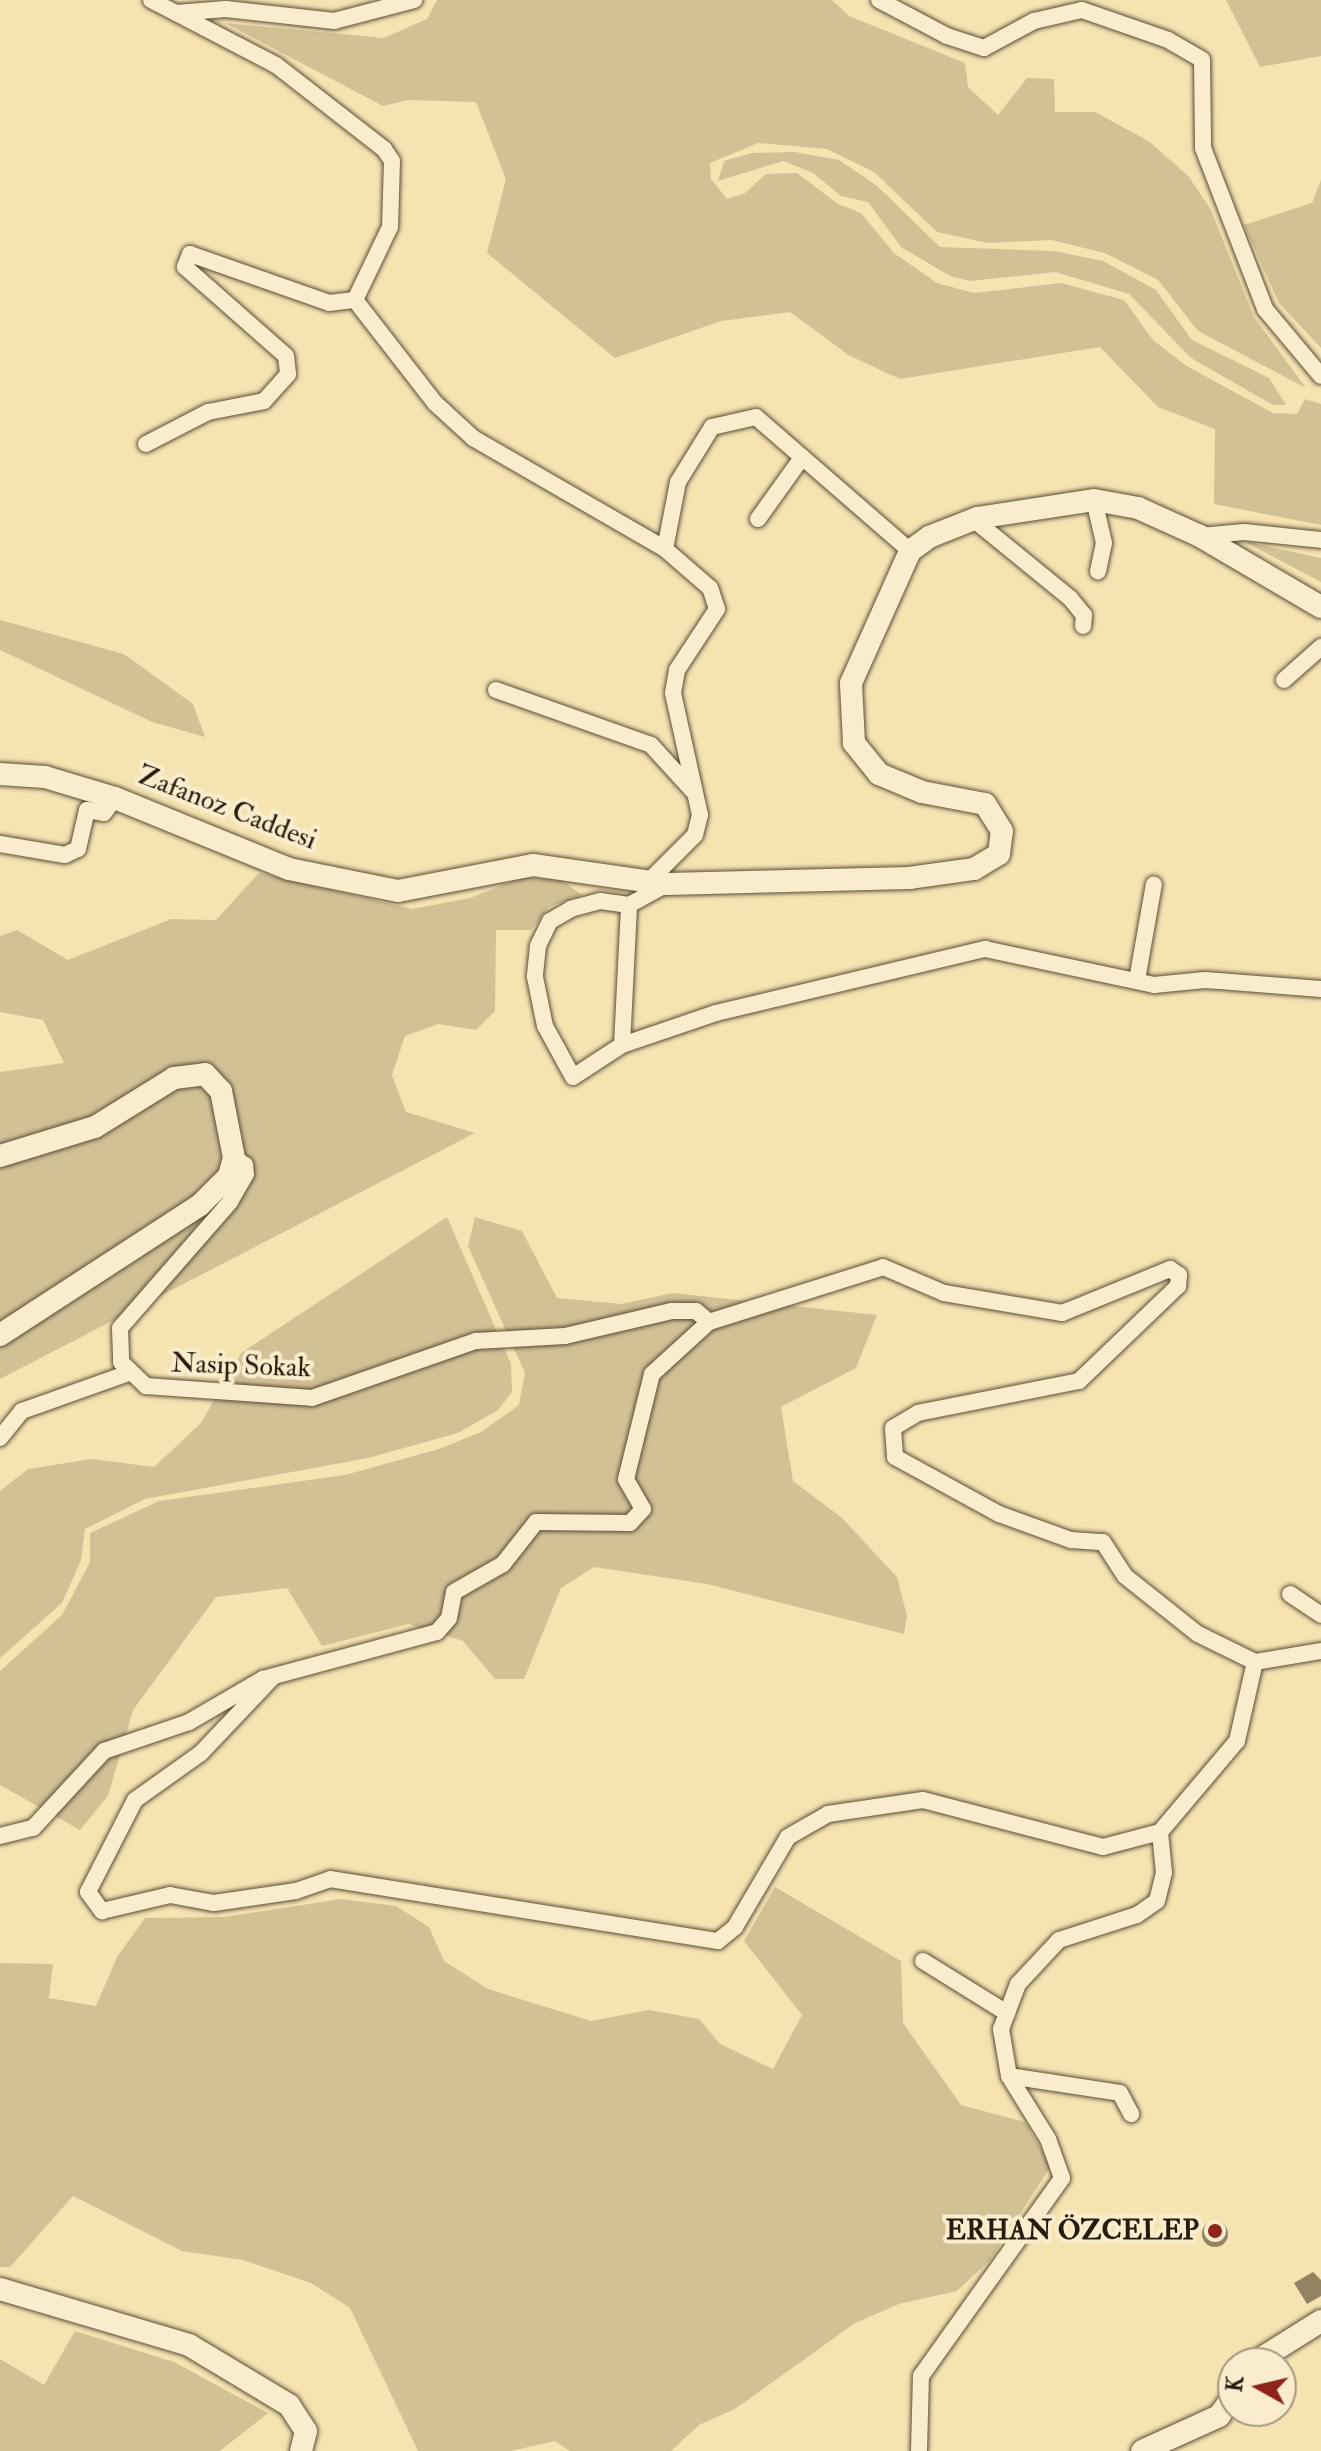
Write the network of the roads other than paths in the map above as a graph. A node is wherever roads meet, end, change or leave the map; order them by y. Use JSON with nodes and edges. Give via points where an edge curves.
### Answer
{"nodes":[{"id":1,"x":151,"y":0,"type":"edge"},
{"id":2,"x":414,"y":0,"type":"edge"},
{"id":3,"x":879,"y":0,"type":"edge"},
{"id":4,"x":175,"y":13,"type":"junction"},
{"id":5,"x":355,"y":300,"type":"junction"},
{"id":6,"x":1321,"y":376,"type":"edge"},
{"id":7,"x":146,"y":444,"type":"dead end"},
{"id":8,"x":801,"y":459,"type":"junction"},
{"id":9,"x":1094,"y":500,"type":"junction"},
{"id":10,"x":758,"y":519,"type":"dead end"},
{"id":11,"x":973,"y":519,"type":"junction"},
{"id":12,"x":1200,"y":536,"type":"junction"},
{"id":13,"x":1321,"y":540,"type":"edge"},
{"id":14,"x":665,"y":549,"type":"junction"},
{"id":15,"x":910,"y":551,"type":"junction"},
{"id":16,"x":1098,"y":571,"type":"dead end"},
{"id":17,"x":1321,"y":607,"type":"edge"},
{"id":18,"x":1083,"y":626,"type":"dead end"},
{"id":19,"x":1321,"y":647,"type":"edge"},
{"id":20,"x":1284,"y":680,"type":"dead end"},
{"id":21,"x":496,"y":690,"type":"dead end"},
{"id":22,"x":0,"y":774,"type":"edge"},
{"id":23,"x":694,"y":792,"type":"junction"},
{"id":24,"x":115,"y":798,"type":"junction"},
{"id":25,"x":0,"y":844,"type":"edge"},
{"id":26,"x":657,"y":883,"type":"junction"},
{"id":27,"x":1154,"y":884,"type":"dead end"},
{"id":28,"x":629,"y":905,"type":"junction"},
{"id":29,"x":1137,"y":980,"type":"junction"},
{"id":30,"x":1321,"y":989,"type":"edge"},
{"id":31,"x":622,"y":1045,"type":"junction"},
{"id":32,"x":0,"y":1156,"type":"edge"},
{"id":33,"x":234,"y":1158,"type":"junction"},
{"id":34,"x":709,"y":1322,"type":"junction"},
{"id":35,"x":0,"y":1335,"type":"edge"},
{"id":36,"x":129,"y":1373,"type":"junction"},
{"id":37,"x":0,"y":1438,"type":"edge"},
{"id":38,"x":1290,"y":1594,"type":"dead end"},
{"id":39,"x":1321,"y":1615,"type":"edge"},
{"id":40,"x":1321,"y":1651,"type":"edge"},
{"id":41,"x":1255,"y":1662,"type":"junction"},
{"id":42,"x":273,"y":1677,"type":"junction"},
{"id":43,"x":1160,"y":1832,"type":"junction"},
{"id":44,"x":0,"y":1836,"type":"edge"},
{"id":45,"x":923,"y":1961,"type":"dead end"},
{"id":46,"x":1007,"y":2013,"type":"junction"},
{"id":47,"x":1009,"y":2076,"type":"junction"},
{"id":48,"x":1131,"y":2114,"type":"dead end"},
{"id":49,"x":0,"y":2289,"type":"edge"},
{"id":50,"x":1321,"y":2321,"type":"edge"},
{"id":51,"x":1280,"y":2347,"type":"edge"},
{"id":52,"x":1217,"y":2417,"type":"edge"},
{"id":53,"x":301,"y":2451,"type":"edge"},
{"id":54,"x":919,"y":2451,"type":"edge"},
{"id":55,"x":1142,"y":2451,"type":"edge"}],
"edges":[{"from":1,"to":4,"type":"street"},
{"from":2,"to":4,"type":"street","via":[[334,21],[226,9]]},
{"from":3,"to":6,"type":"street","via":[[984,48],[1034,21],[1082,10],[1168,40],[1202,60],[1203,148],[1265,309]]},
{"from":4,"to":5,"type":"street","via":[[276,65],[392,161],[390,227]]},
{"from":5,"to":7,"type":"street","via":[[329,303],[190,254],[185,267],[286,356],[288,374],[264,401],[208,412]]},
{"from":5,"to":14,"type":"street","via":[[435,403],[473,438]]},
{"from":8,"to":10,"type":"street"},
{"from":8,"to":14,"type":"street","via":[[787,438],[756,417],[712,427],[678,482]]},
{"from":8,"to":15,"type":"street"},
{"from":9,"to":11,"type":"street"},
{"from":9,"to":12,"type":"street","via":[[1138,508]]},
{"from":9,"to":16,"type":"street","via":[[1104,543]]},
{"from":11,"to":15,"type":"street"},
{"from":11,"to":18,"type":"street","via":[[1070,598],[1084,615]]},
{"from":12,"to":13,"type":"street","via":[[1244,532]]},
{"from":12,"to":17,"type":"street"},
{"from":14,"to":23,"type":"street","via":[[710,588],[717,609],[677,670],[673,693]]},
{"from":15,"to":26,"type":"street","name":"Zafanoz Caddesi","via":[[851,683],[854,743],[879,774],[922,792],[985,804],[1002,831],[999,854],[974,869],[909,878]]},
{"from":19,"to":20,"type":"street"},
{"from":21,"to":23,"type":"street","via":[[651,745]]},
{"from":22,"to":24,"type":"street","name":"Zafanoz Caddesi","via":[[45,777]]},
{"from":23,"to":26,"type":"street","via":[[700,815],[695,835]]},
{"from":24,"to":25,"type":"street","via":[[104,813],[87,810],[78,849],[65,855]]},
{"from":24,"to":26,"type":"street","name":"Zafanoz Caddesi","via":[[289,869],[398,891],[533,865]]},
{"from":26,"to":28,"type":"street"},
{"from":27,"to":29,"type":"street"},
{"from":28,"to":31,"type":"street"},
{"from":28,"to":31,"type":"street","via":[[600,901],[550,921],[538,946],[535,977],[545,1026],[573,1077]]},
{"from":29,"to":30,"type":"street"},
{"from":29,"to":31,"type":"street","via":[[985,949],[716,1013]]},
{"from":32,"to":33,"type":"street","via":[[95,1127],[174,1078],[205,1074],[221,1091]]},
{"from":33,"to":35,"type":"street","via":[[229,1176],[200,1205]]},
{"from":33,"to":36,"type":"street","via":[[246,1174],[230,1202],[120,1328],[117,1348]]},
{"from":34,"to":36,"type":"street","name":"Nasip Sokak","via":[[696,1311],[672,1311],[542,1336],[476,1341],[312,1398],[158,1389]]},
{"from":34,"to":41,"type":"street","via":[[883,1267],[944,1293],[1062,1313],[1170,1269],[1179,1275],[1178,1286],[1079,1381],[918,1413],[893,1428],[891,1441],[895,1457],[940,1487],[1071,1540],[1103,1542],[1125,1576],[1185,1624]]},
{"from":34,"to":42,"type":"street","via":[[652,1374],[626,1479],[643,1509],[630,1523],[536,1522],[503,1564],[454,1592],[449,1618],[437,1632]]},
{"from":36,"to":37,"type":"street","name":"Nasip Sokak","via":[[22,1411]]},
{"from":38,"to":39,"type":"street"},
{"from":40,"to":41,"type":"street"},
{"from":41,"to":43,"type":"street","via":[[1237,1741]]},
{"from":42,"to":43,"type":"street","via":[[201,1753],[135,1800],[88,1892],[102,1911],[170,1895],[214,1903],[283,1893],[330,1879],[718,1941],[735,1927],[788,1837],[828,1814],[923,1800],[1103,1847]]},
{"from":42,"to":44,"type":"street","via":[[189,1722],[104,1751],[33,1828]]},
{"from":43,"to":46,"type":"street","via":[[1164,1873],[1157,1901],[1137,1915],[1059,1940],[1018,1984]]},
{"from":45,"to":46,"type":"street"},
{"from":46,"to":47,"type":"street","via":[[1001,2029]]},
{"from":47,"to":48,"type":"street","via":[[1120,2093]]},
{"from":47,"to":54,"type":"street","via":[[1048,2139],[1062,2178],[921,2376]]},
{"from":49,"to":53,"type":"street","via":[[189,2345],[289,2405],[306,2431]]},
{"from":50,"to":51,"type":"street"},
{"from":52,"to":55,"type":"street"}]}
